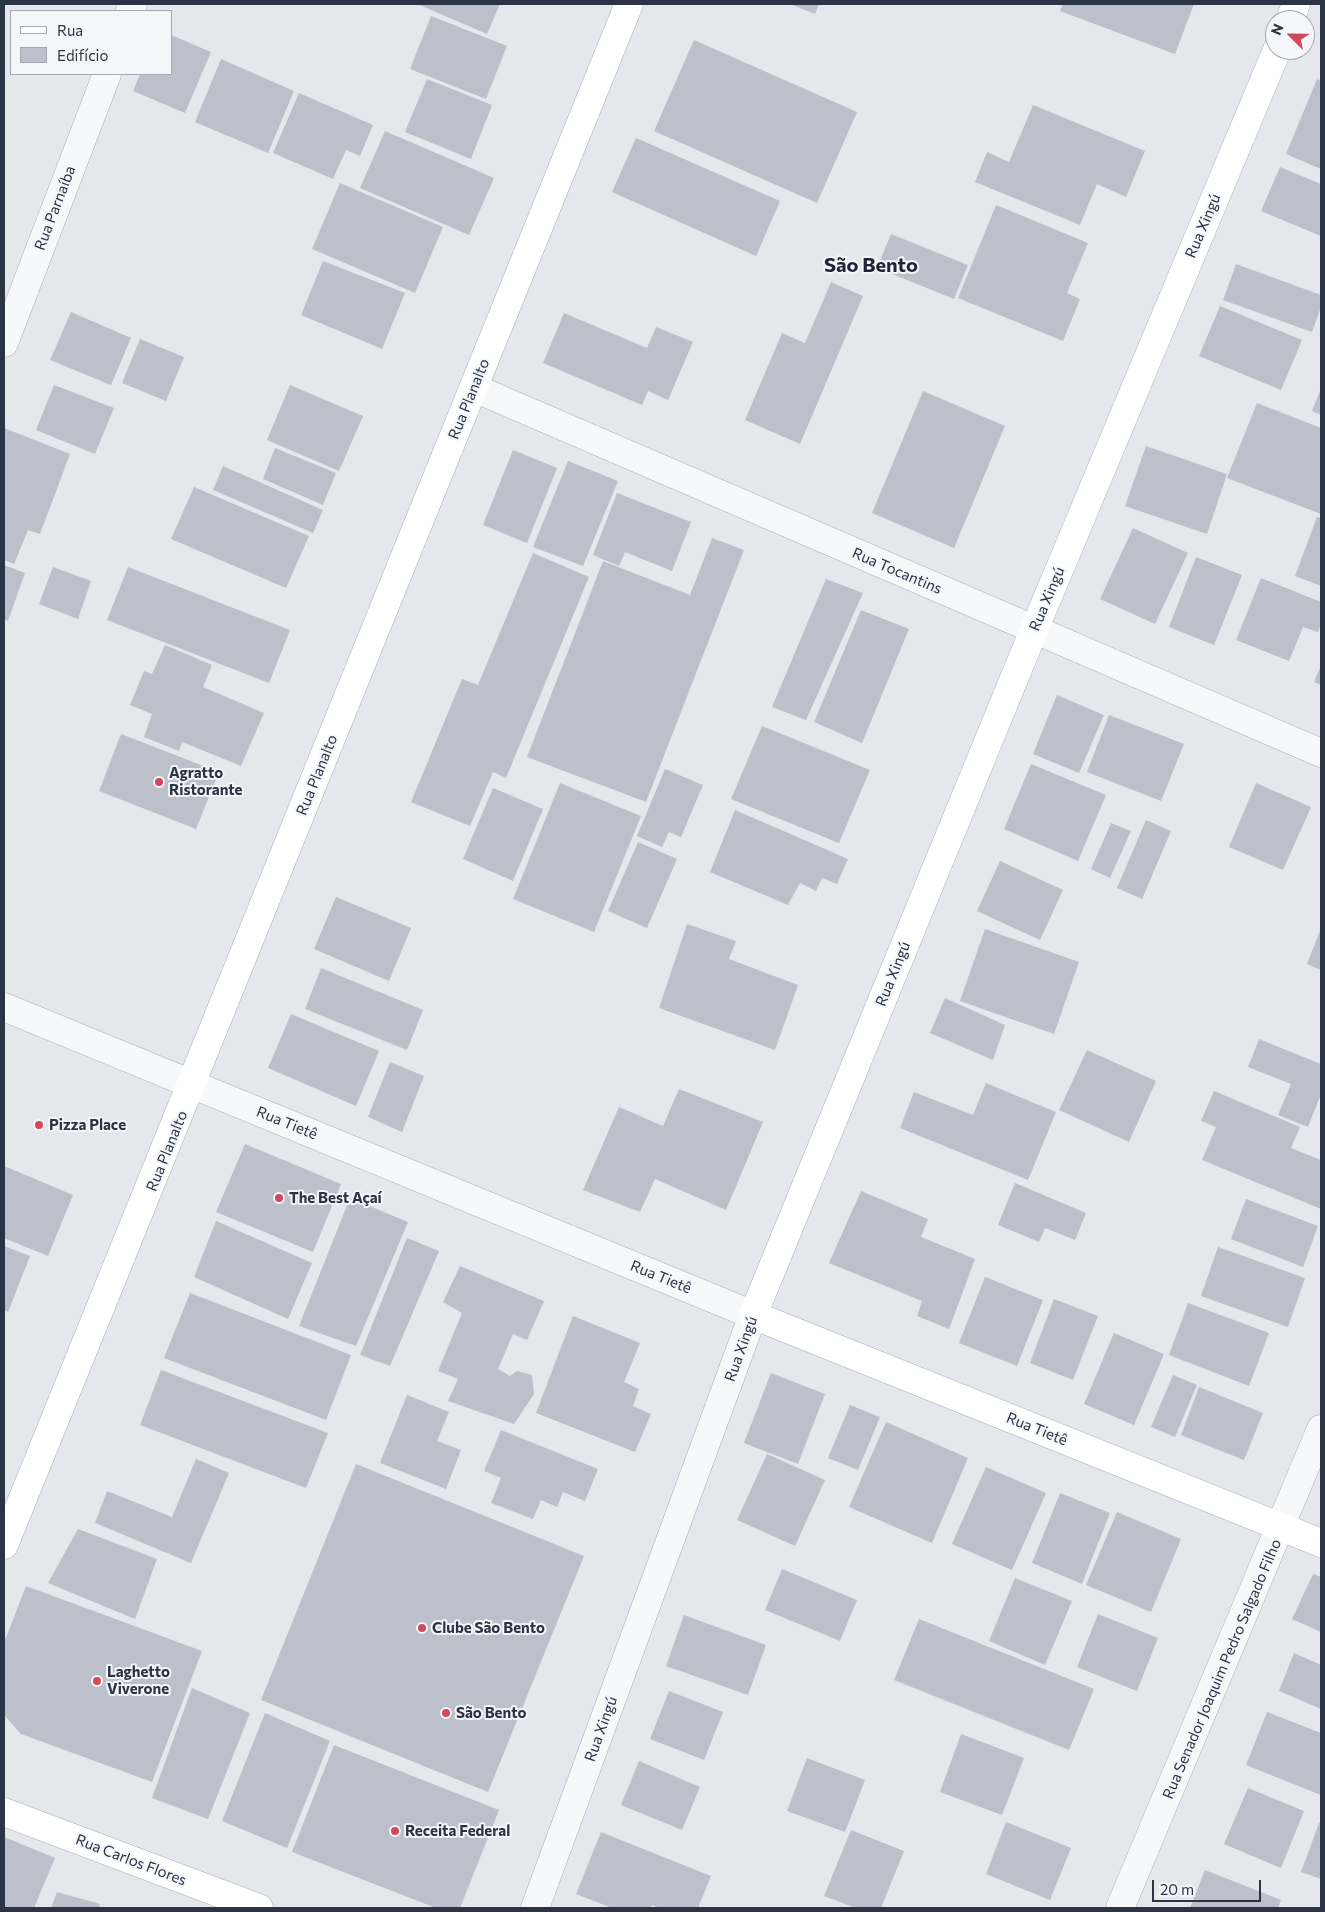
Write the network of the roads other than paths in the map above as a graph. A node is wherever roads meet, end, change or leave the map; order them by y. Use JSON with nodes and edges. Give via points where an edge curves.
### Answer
{"nodes":[{"id":1,"x":629,"y":4,"type":"edge"},
{"id":2,"x":1273,"y":60,"type":"edge"},
{"id":3,"x":106,"y":75,"type":"edge"},
{"id":4,"x":4,"y":342,"type":"edge"},
{"id":5,"x":474,"y":388,"type":"junction"},
{"id":6,"x":1034,"y":630,"type":"junction"},
{"id":7,"x":1321,"y":753,"type":"edge"},
{"id":8,"x":4,"y":1006,"type":"edge"},
{"id":9,"x":194,"y":1084,"type":"junction"},
{"id":10,"x":753,"y":1315,"type":"junction"},
{"id":11,"x":1321,"y":1429,"type":"edge"},
{"id":12,"x":1282,"y":1526,"type":"junction"},
{"id":13,"x":1321,"y":1543,"type":"edge"},
{"id":14,"x":4,"y":1545,"type":"edge"},
{"id":15,"x":4,"y":1812,"type":"edge"},
{"id":16,"x":258,"y":1908,"type":"edge"},
{"id":17,"x":535,"y":1908,"type":"edge"},
{"id":18,"x":1120,"y":1908,"type":"edge"}],
"edges":[{"from":1,"to":5,"type":"main road","name":"Rua Planalto"},
{"from":2,"to":6,"type":"main road","name":"Rua Xingú"},
{"from":3,"to":4,"type":"street","name":"Rua Parnaíba"},
{"from":5,"to":6,"type":"street","name":"Rua Tocantins"},
{"from":5,"to":9,"type":"main road","name":"Rua Planalto"},
{"from":6,"to":7,"type":"street","name":"Rua Tocantins"},
{"from":6,"to":10,"type":"main road","name":"Rua Xingú"},
{"from":8,"to":9,"type":"street","name":"Rua Tietê"},
{"from":9,"to":10,"type":"street","name":"Rua Tietê"},
{"from":9,"to":14,"type":"main road","name":"Rua Planalto"},
{"from":10,"to":12,"type":"main road","name":"Rua Tietê"},
{"from":10,"to":17,"type":"street","name":"Rua Xingú"},
{"from":11,"to":12,"type":"street","name":"Rua Senador Joaquim Pedro Salgado Filho"},
{"from":12,"to":13,"type":"main road","name":"Rua Tietê"},
{"from":12,"to":18,"type":"street","name":"Rua Senador Joaquim Pedro Salgado Filho"},
{"from":15,"to":16,"type":"main road","name":"Rua Carlos Flores"}]}
